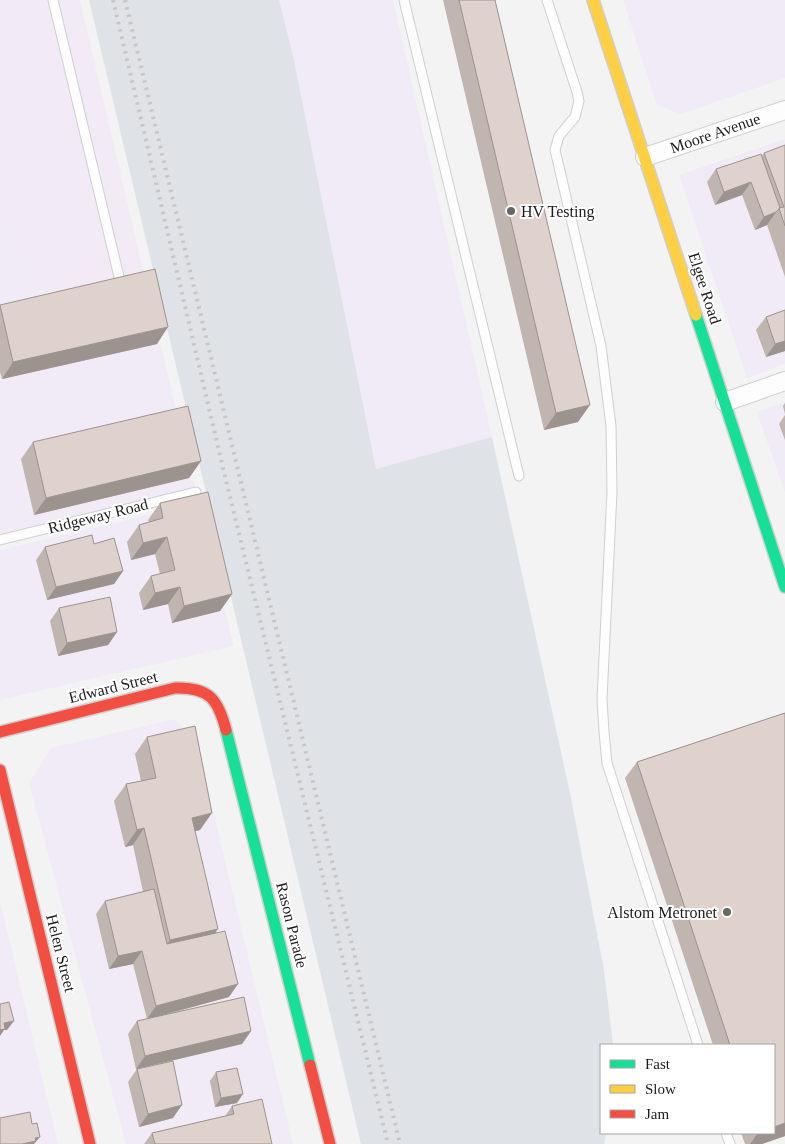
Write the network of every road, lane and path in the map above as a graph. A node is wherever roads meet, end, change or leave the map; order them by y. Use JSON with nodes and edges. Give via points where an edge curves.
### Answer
{"nodes":[{"id":1,"x":53,"y":0,"type":"edge"},
{"id":2,"x":404,"y":0,"type":"edge"},
{"id":3,"x":547,"y":0,"type":"edge"},
{"id":4,"x":593,"y":0,"type":"edge"},
{"id":5,"x":785,"y":110,"type":"edge"},
{"id":6,"x":645,"y":157,"type":"junction"},
{"id":7,"x":120,"y":281,"type":"edge"},
{"id":8,"x":785,"y":382,"type":"edge"},
{"id":9,"x":725,"y":402,"type":"junction"},
{"id":10,"x":519,"y":476,"type":"dead end"},
{"id":11,"x":196,"y":492,"type":"dead end"},
{"id":12,"x":0,"y":540,"type":"edge"},
{"id":13,"x":785,"y":587,"type":"edge"},
{"id":14,"x":222,"y":715,"type":"joint"},
{"id":15,"x":0,"y":732,"type":"edge"},
{"id":16,"x":0,"y":770,"type":"edge"},
{"id":17,"x":698,"y":1044,"type":"edge"},
{"id":18,"x":90,"y":1144,"type":"edge"},
{"id":19,"x":330,"y":1144,"type":"edge"}],
"edges":[{"from":1,"to":7,"type":"lane"},
{"from":2,"to":10,"type":"lane"},
{"from":3,"to":17,"type":"lane","via":[[577,92],[575,117],[559,136],[555,150],[601,346],[611,426],[612,492],[602,699],[607,763]]},
{"from":4,"to":6,"type":"street","name":"Elgee Road"},
{"from":5,"to":6,"type":"street","name":"Moore Avenue"},
{"from":6,"to":9,"type":"street","name":"Elgee Road"},
{"from":8,"to":9,"type":"street"},
{"from":9,"to":13,"type":"street","name":"Elgee Road"},
{"from":11,"to":12,"type":"lane","name":"Ridgeway Road"},
{"from":14,"to":15,"type":"street","name":"Edward Street","via":[[217,702],[207,692],[192,687],[175,688]]},
{"from":14,"to":19,"type":"street","name":"Rason Parade"},
{"from":16,"to":18,"type":"street","name":"Helen Street"}]}
